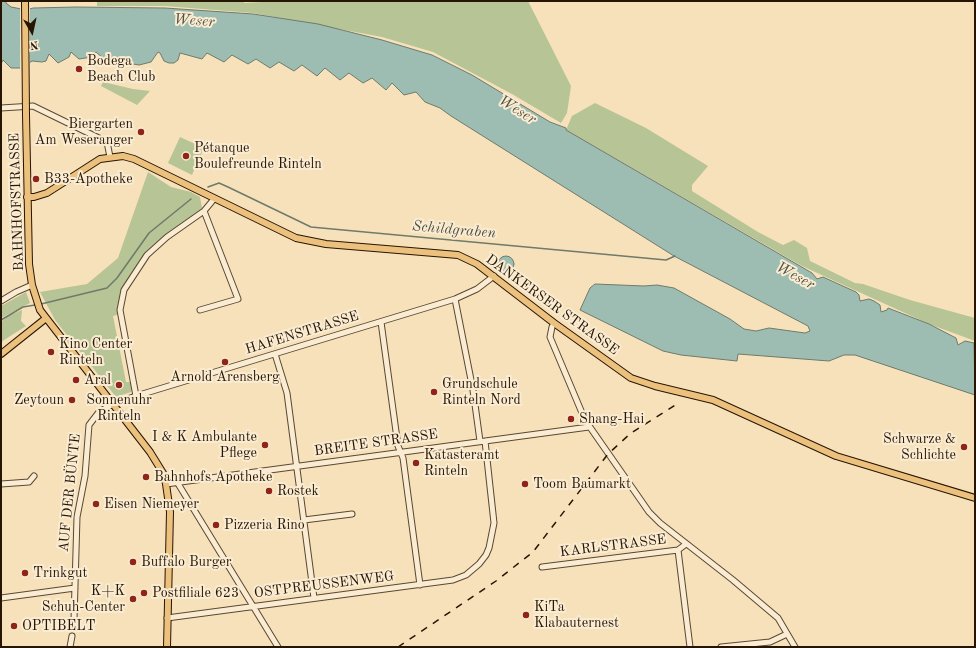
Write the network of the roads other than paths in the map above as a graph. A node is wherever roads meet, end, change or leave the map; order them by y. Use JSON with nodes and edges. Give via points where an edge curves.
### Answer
{"nodes":[{"id":1,"x":25,"y":1,"type":"edge"},
{"id":2,"x":1,"y":108,"type":"edge"},
{"id":3,"x":110,"y":157,"type":"junction"},
{"id":4,"x":27,"y":197,"type":"junction"},
{"id":5,"x":214,"y":199,"type":"junction"},
{"id":6,"x":204,"y":211,"type":"junction"},
{"id":7,"x":494,"y":276,"type":"junction"},
{"id":8,"x":32,"y":285,"type":"junction"},
{"id":9,"x":455,"y":299,"type":"junction"},
{"id":10,"x":1,"y":301,"type":"edge"},
{"id":11,"x":200,"y":310,"type":"dead end"},
{"id":12,"x":44,"y":317,"type":"junction"},
{"id":13,"x":381,"y":322,"type":"junction"},
{"id":14,"x":554,"y":323,"type":"junction"},
{"id":15,"x":1,"y":354,"type":"edge"},
{"id":16,"x":275,"y":354,"type":"junction"},
{"id":17,"x":136,"y":396,"type":"junction"},
{"id":18,"x":113,"y":404,"type":"junction"},
{"id":19,"x":589,"y":427,"type":"junction"},
{"id":20,"x":483,"y":441,"type":"junction"},
{"id":21,"x":400,"y":452,"type":"junction"},
{"id":22,"x":297,"y":466,"type":"junction"},
{"id":23,"x":34,"y":476,"type":"dead end"},
{"id":24,"x":177,"y":482,"type":"junction"},
{"id":25,"x":1,"y":484,"type":"edge"},
{"id":26,"x":166,"y":484,"type":"junction"},
{"id":27,"x":975,"y":498,"type":"edge"},
{"id":28,"x":352,"y":514,"type":"dead end"},
{"id":29,"x":304,"y":520,"type":"junction"},
{"id":30,"x":686,"y":544,"type":"junction"},
{"id":31,"x":678,"y":550,"type":"junction"},
{"id":32,"x":542,"y":567,"type":"dead end"},
{"id":33,"x":420,"y":585,"type":"junction"},
{"id":34,"x":75,"y":588,"type":"junction"},
{"id":35,"x":1,"y":598,"type":"edge"},
{"id":36,"x":314,"y":598,"type":"junction"},
{"id":37,"x":254,"y":607,"type":"junction"},
{"id":38,"x":167,"y":618,"type":"junction"},
{"id":39,"x":74,"y":620,"type":"dead end"},
{"id":40,"x":787,"y":634,"type":"junction"},
{"id":41,"x":72,"y":636,"type":"dead end"},
{"id":42,"x":70,"y":647,"type":"edge"},
{"id":43,"x":167,"y":647,"type":"edge"},
{"id":44,"x":278,"y":647,"type":"edge"},
{"id":45,"x":690,"y":647,"type":"edge"},
{"id":46,"x":721,"y":647,"type":"edge"},
{"id":47,"x":795,"y":647,"type":"edge"}],
"edges":[{"from":1,"to":4,"type":"main road","name":"BAHNHOFSTRASSE","bridge":true},
{"from":2,"to":3,"type":"street","via":[[33,106],[107,142]]},
{"from":3,"to":4,"type":"main road","name":"DANKERSER STRASSE","via":[[91,164],[47,193]]},
{"from":3,"to":5,"type":"main road","name":"DANKERSER STRASSE","via":[[122,156],[134,160]]},
{"from":4,"to":8,"type":"main road","name":"BAHNHOFSTRASSE","via":[[28,258]]},
{"from":5,"to":6,"type":"street"},
{"from":5,"to":7,"type":"main road","name":"DANKERSER STRASSE","via":[[296,238],[326,244],[458,255]]},
{"from":6,"to":11,"type":"street","via":[[238,299]]},
{"from":6,"to":17,"type":"street","via":[[167,237],[147,255],[124,290],[120,310]]},
{"from":7,"to":9,"type":"street","name":"HAFENSTRASSE","via":[[477,289]]},
{"from":7,"to":14,"type":"main road","name":"DANKERSER STRASSE"},
{"from":8,"to":10,"type":"street"},
{"from":8,"to":12,"type":"main road","name":"BAHNHOFSTRASSE"},
{"from":9,"to":13,"type":"street","name":"HAFENSTRASSE"},
{"from":9,"to":20,"type":"street"},
{"from":12,"to":15,"type":"main road"},
{"from":12,"to":18,"type":"main road","name":"BAHNHOFSTRASSE"},
{"from":13,"to":16,"type":"street","name":"HAFENSTRASSE"},
{"from":13,"to":21,"type":"street"},
{"from":14,"to":19,"type":"street","via":[[550,337]]},
{"from":14,"to":27,"type":"main road","name":"DANKERSER STRASSE","via":[[636,380],[713,400],[836,456]]},
{"from":16,"to":17,"type":"street","name":"HAFENSTRASSE"},
{"from":16,"to":22,"type":"street","via":[[287,393]]},
{"from":17,"to":18,"type":"street","name":"HAFENSTRASSE"},
{"from":18,"to":26,"type":"main road","name":"BAHNHOFSTRASSE","via":[[158,463]]},
{"from":18,"to":34,"type":"street","name":"AUF DER BÜNTE","via":[[99,412],[89,426],[85,476],[77,517]]},
{"from":19,"to":20,"type":"street","name":"BREITE STRASSE"},
{"from":19,"to":30,"type":"street","via":[[649,512]]},
{"from":20,"to":21,"type":"street","name":"BREITE STRASSE"},
{"from":20,"to":33,"type":"street","name":"OSTPREUSSENWEG","via":[[494,510],[489,548],[479,564],[460,578]]},
{"from":21,"to":22,"type":"street","name":"BREITE STRASSE"},
{"from":21,"to":33,"type":"street","via":[[403,458]]},
{"from":22,"to":24,"type":"street","name":"BREITE STRASSE"},
{"from":22,"to":29,"type":"street"},
{"from":23,"to":25,"type":"street","via":[[29,482]]},
{"from":24,"to":26,"type":"street","name":"BREITE STRASSE"},
{"from":24,"to":37,"type":"street"},
{"from":26,"to":38,"type":"main road","name":"BAHNHOFSTRASSE","via":[[170,512]]},
{"from":28,"to":29,"type":"street"},
{"from":29,"to":36,"type":"street"},
{"from":30,"to":31,"type":"street","name":"KARLSTRASSE"},
{"from":30,"to":40,"type":"street","via":[[778,618]]},
{"from":31,"to":32,"type":"street","name":"KARLSTRASSE"},
{"from":31,"to":45,"type":"street"},
{"from":33,"to":36,"type":"street","name":"OSTPREUSSENWEG"},
{"from":34,"to":35,"type":"street"},
{"from":34,"to":39,"type":"street","name":"AUF DER BÜNTE"},
{"from":36,"to":37,"type":"street","name":"OSTPREUSSENWEG"},
{"from":37,"to":38,"type":"street","name":"OSTPREUSSENWEG"},
{"from":37,"to":44,"type":"street"},
{"from":38,"to":43,"type":"main road","name":"BAHNHOFSTRASSE"},
{"from":40,"to":46,"type":"street","via":[[770,642]]},
{"from":40,"to":47,"type":"street"},
{"from":41,"to":42,"type":"street"}]}
